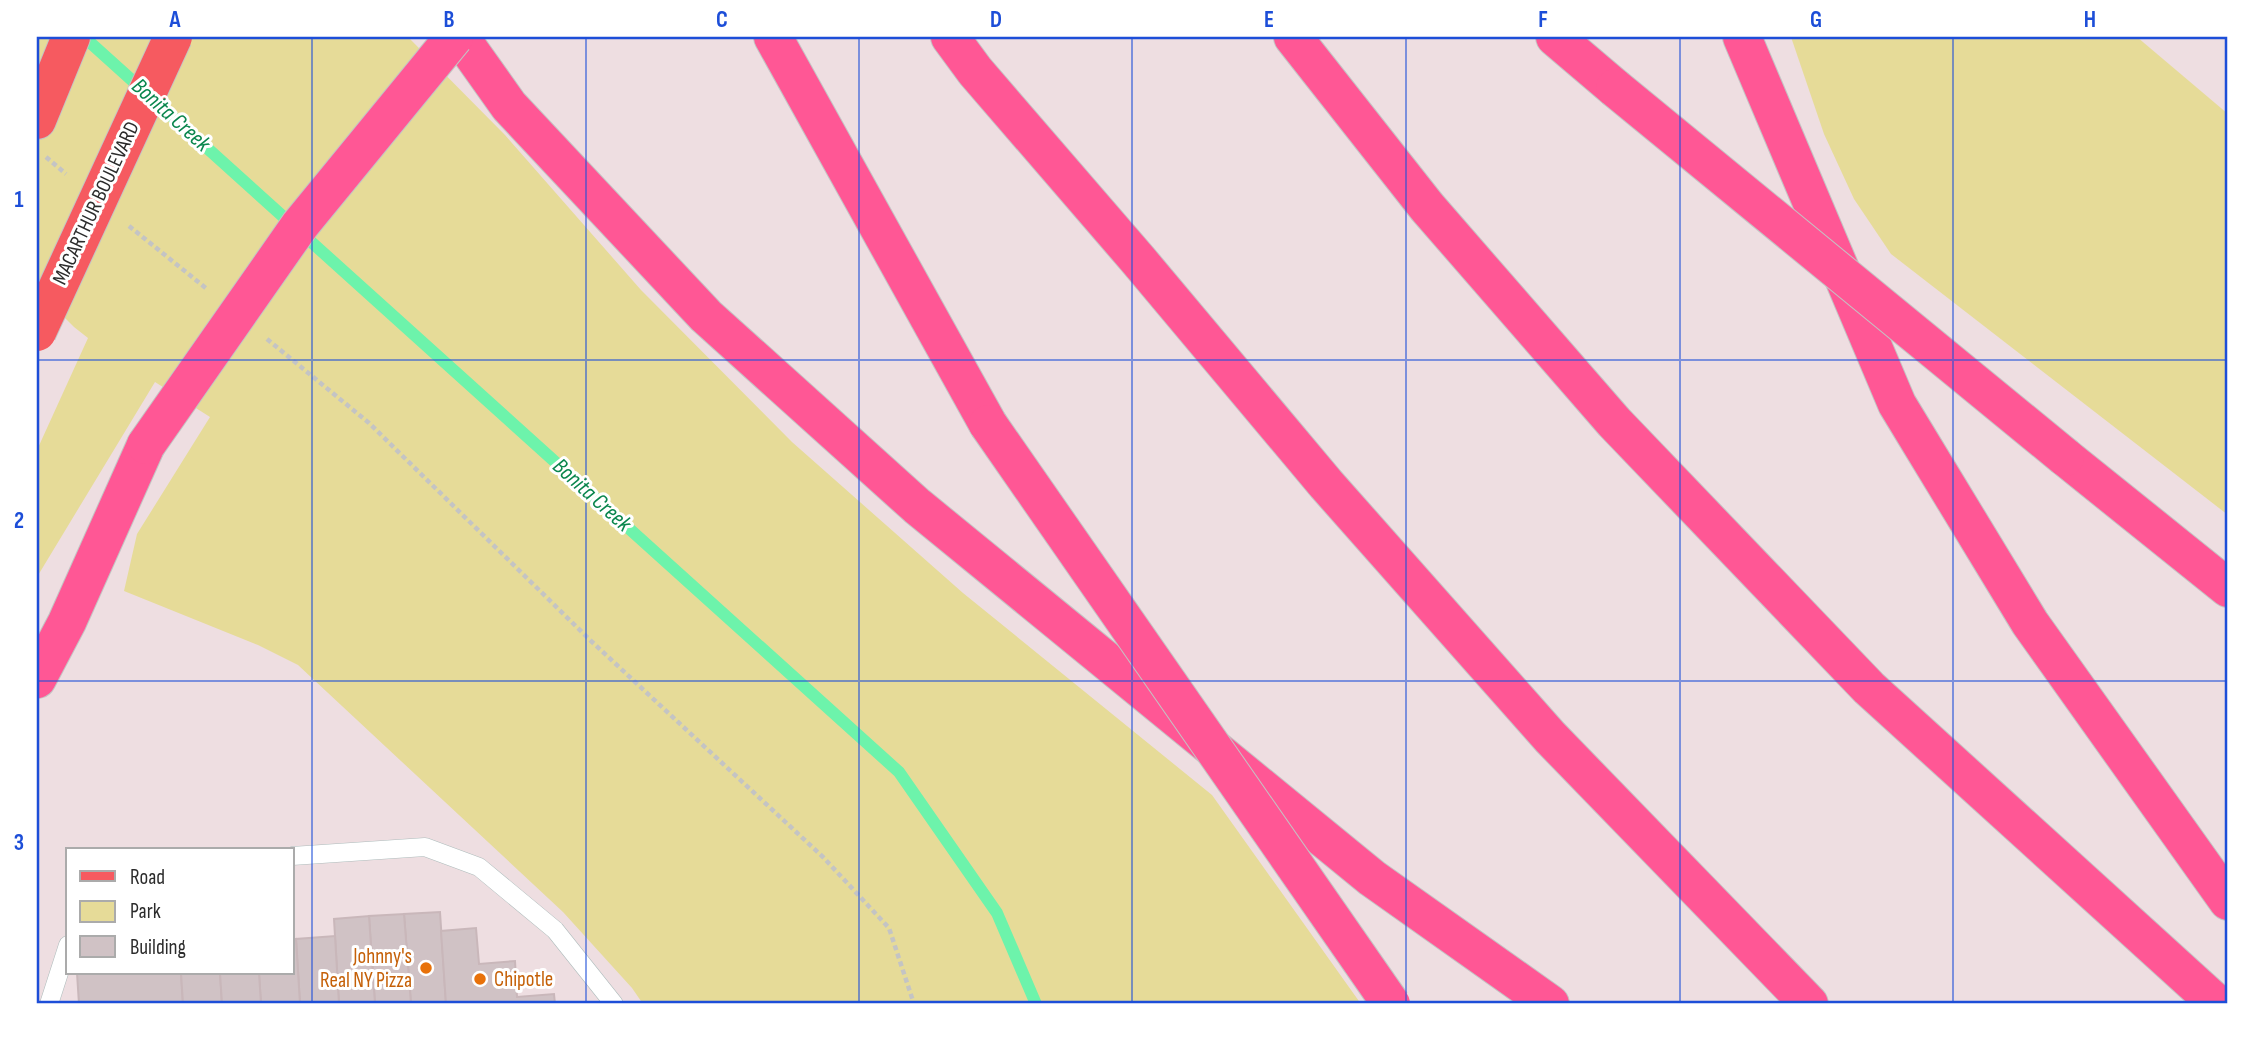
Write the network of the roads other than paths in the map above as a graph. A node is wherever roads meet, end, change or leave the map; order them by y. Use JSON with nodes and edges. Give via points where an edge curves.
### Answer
{"nodes":[{"id":1,"x":71,"y":37,"type":"edge"},
{"id":2,"x":173,"y":37,"type":"edge"},
{"id":3,"x":454,"y":37,"type":"edge"},
{"id":4,"x":460,"y":37,"type":"edge"},
{"id":5,"x":774,"y":37,"type":"edge"},
{"id":6,"x":950,"y":37,"type":"edge"},
{"id":7,"x":1293,"y":37,"type":"edge"},
{"id":8,"x":1555,"y":37,"type":"edge"},
{"id":9,"x":1742,"y":37,"type":"edge"},
{"id":10,"x":37,"y":120,"type":"edge"},
{"id":11,"x":37,"y":332,"type":"edge"},
{"id":12,"x":2228,"y":588,"type":"edge"},
{"id":13,"x":37,"y":679,"type":"edge"},
{"id":14,"x":294,"y":856,"type":"edge"},
{"id":15,"x":2228,"y":901,"type":"edge"},
{"id":16,"x":66,"y":951,"type":"edge"},
{"id":17,"x":49,"y":1004,"type":"edge"},
{"id":18,"x":614,"y":1004,"type":"edge"},
{"id":19,"x":1391,"y":1004,"type":"edge"},
{"id":20,"x":1550,"y":1004,"type":"edge"},
{"id":21,"x":1809,"y":1004,"type":"edge"},
{"id":22,"x":2217,"y":1004,"type":"edge"}],
"edges":[{"from":1,"to":10,"type":"main road"},
{"from":2,"to":11,"type":"main road","name":"MACARTHUR BOULEVARD","bridge":true},
{"from":3,"to":13,"type":"highway","bridge":true,"via":[[300,225],[146,445]]},
{"from":4,"to":20,"type":"highway","via":[[509,106],[706,316],[916,506],[1372,878]]},
{"from":5,"to":19,"type":"highway","bridge":true,"via":[[988,425]]},
{"from":6,"to":21,"type":"highway","via":[[1325,484],[1550,737]]},
{"from":7,"to":22,"type":"highway","via":[[1427,207],[1614,422],[1869,688]]},
{"from":8,"to":12,"type":"highway","bridge":true},
{"from":9,"to":15,"type":"highway","via":[[1897,404],[2030,623]]},
{"from":14,"to":18,"type":"lane","via":[[425,848],[479,867],[555,930]]},
{"from":16,"to":17,"type":"lane"}]}
